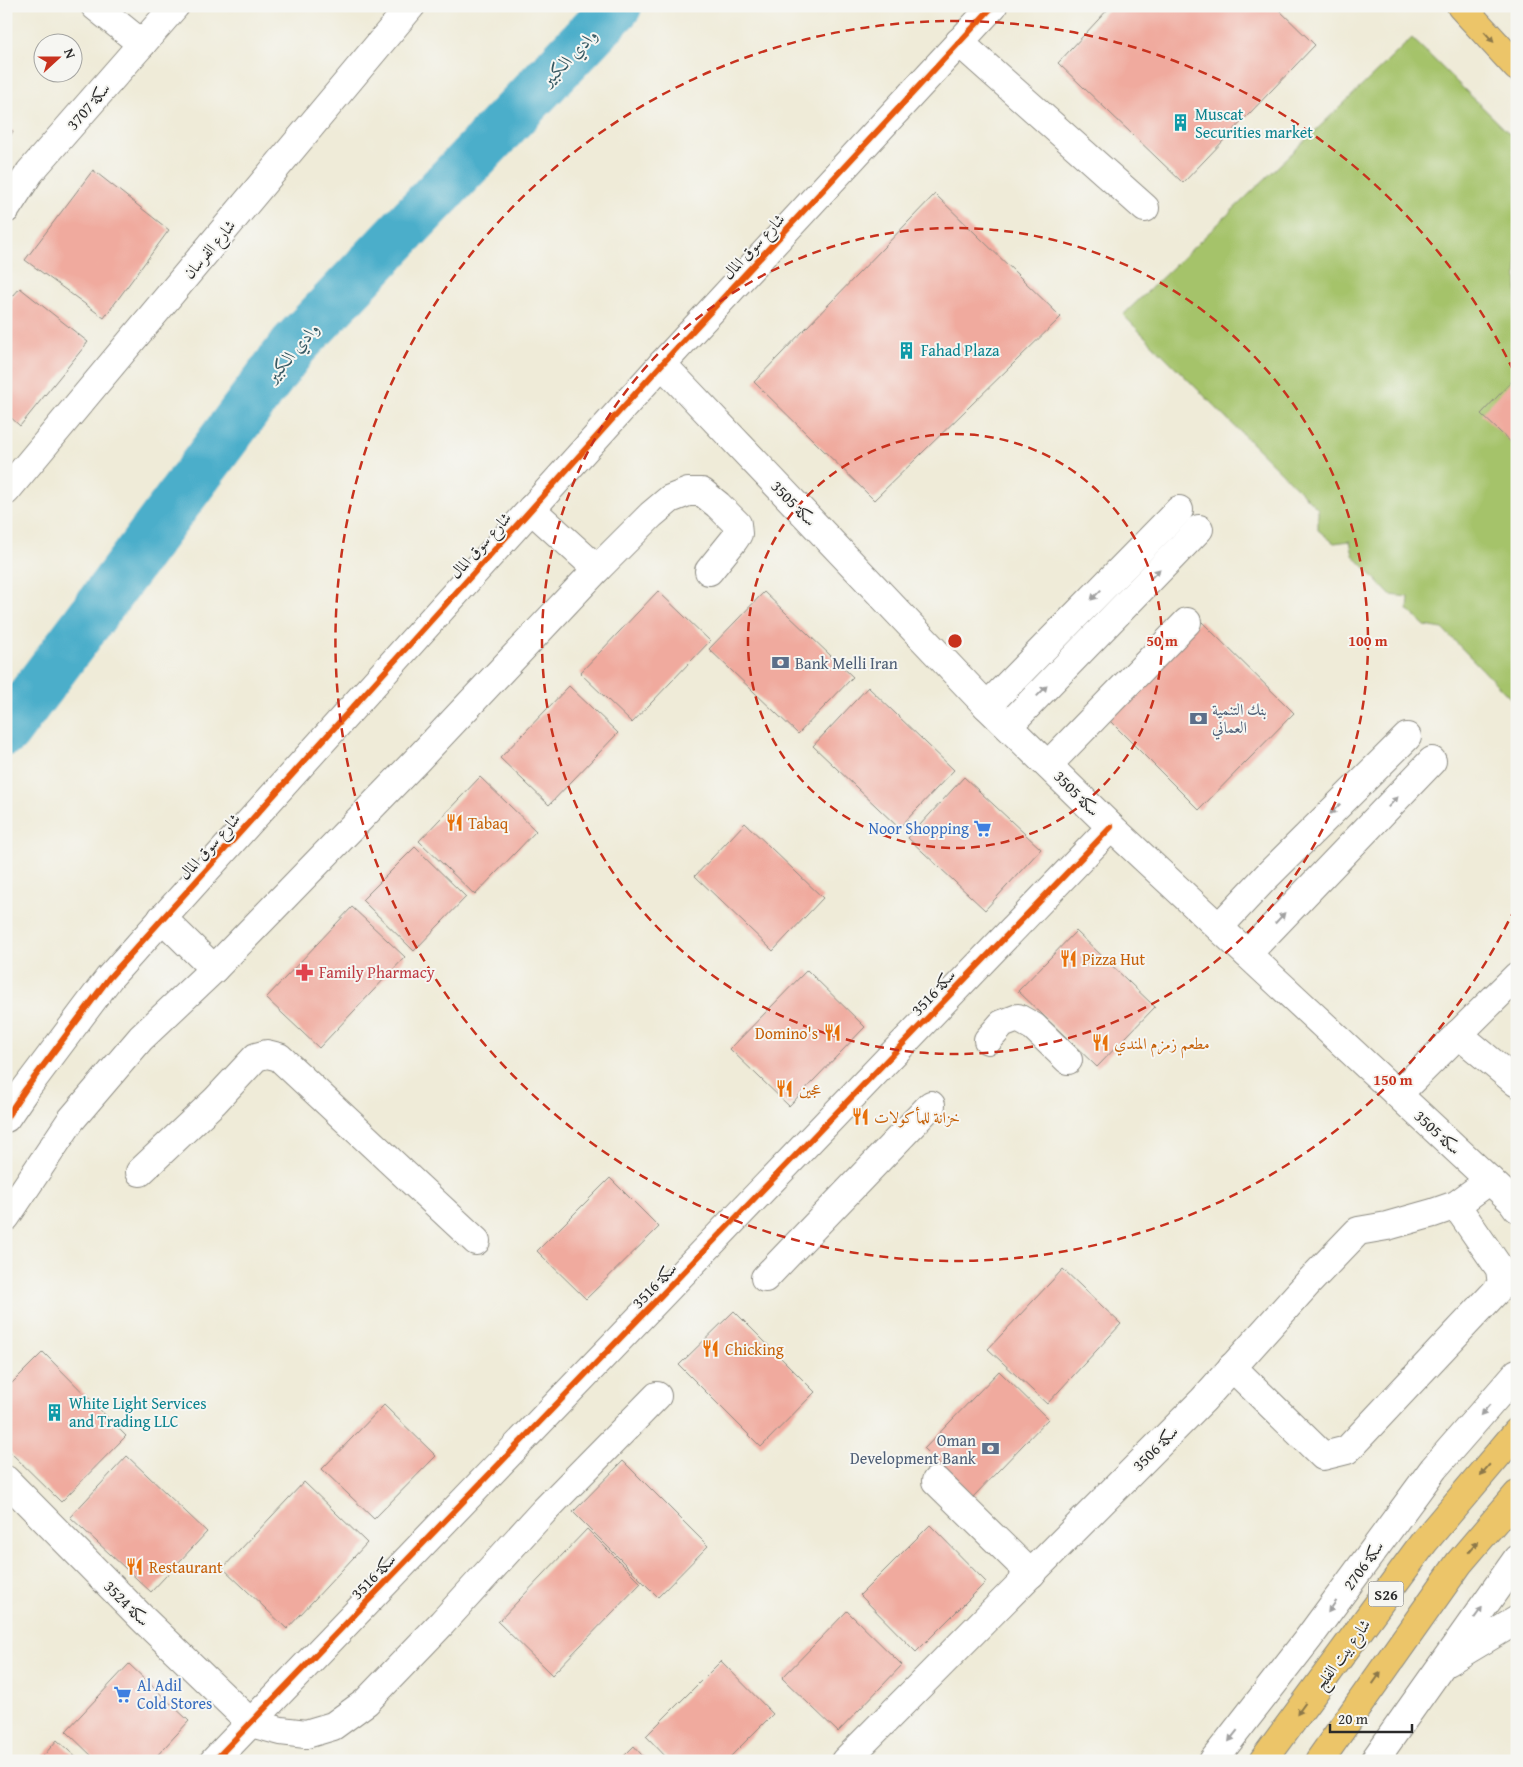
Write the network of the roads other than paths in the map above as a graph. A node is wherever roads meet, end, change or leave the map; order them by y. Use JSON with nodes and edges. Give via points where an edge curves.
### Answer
{"nodes":[{"id":1,"x":95,"y":6,"type":"edge"},
{"id":2,"x":175,"y":6,"type":"edge"},
{"id":3,"x":411,"y":6,"type":"edge"},
{"id":4,"x":993,"y":6,"type":"edge"},
{"id":5,"x":1462,"y":6,"type":"edge"},
{"id":6,"x":959,"y":42,"type":"junction"},
{"id":7,"x":142,"y":44,"type":"junction"},
{"id":8,"x":1517,"y":67,"type":"edge"},
{"id":9,"x":1145,"y":208,"type":"dead end"},
{"id":10,"x":6,"y":209,"type":"edge"},
{"id":11,"x":662,"y":364,"type":"junction"},
{"id":12,"x":6,"y":491,"type":"edge"},
{"id":13,"x":531,"y":509,"type":"junction"},
{"id":14,"x":1179,"y":510,"type":"dead end"},
{"id":15,"x":1199,"y":529,"type":"dead end"},
{"id":16,"x":597,"y":570,"type":"junction"},
{"id":17,"x":709,"y":571,"type":"dead end"},
{"id":18,"x":1187,"y":622,"type":"dead end"},
{"id":19,"x":987,"y":706,"type":"junction"},
{"id":20,"x":1008,"y":726,"type":"junction"},
{"id":21,"x":1407,"y":737,"type":"dead end"},
{"id":22,"x":1432,"y":762,"type":"dead end"},
{"id":23,"x":1048,"y":765,"type":"junction"},
{"id":24,"x":1111,"y":827,"type":"junction"},
{"id":25,"x":162,"y":918,"type":"junction"},
{"id":26,"x":1219,"y":927,"type":"junction"},
{"id":27,"x":1247,"y":954,"type":"junction"},
{"id":28,"x":214,"y":969,"type":"junction"},
{"id":29,"x":1517,"y":976,"type":"edge"},
{"id":30,"x":1458,"y":1034,"type":"junction"},
{"id":31,"x":988,"y":1040,"type":"dead end"},
{"id":32,"x":1068,"y":1060,"type":"dead end"},
{"id":33,"x":1517,"y":1084,"type":"edge"},
{"id":34,"x":1398,"y":1094,"type":"junction"},
{"id":35,"x":931,"y":1105,"type":"dead end"},
{"id":36,"x":6,"y":1118,"type":"edge"},
{"id":37,"x":140,"y":1172,"type":"dead end"},
{"id":38,"x":1490,"y":1180,"type":"junction"},
{"id":39,"x":1515,"y":1204,"type":"edge"},
{"id":40,"x":1456,"y":1205,"type":"junction"},
{"id":41,"x":6,"y":1217,"type":"edge"},
{"id":42,"x":476,"y":1242,"type":"dead end"},
{"id":43,"x":765,"y":1278,"type":"dead end"},
{"id":44,"x":1232,"y":1367,"type":"junction"},
{"id":45,"x":1517,"y":1373,"type":"edge"},
{"id":46,"x":657,"y":1396,"type":"dead end"},
{"id":47,"x":1517,"y":1432,"type":"edge"},
{"id":48,"x":6,"y":1480,"type":"edge"},
{"id":49,"x":936,"y":1481,"type":"dead end"},
{"id":50,"x":1517,"y":1495,"type":"edge"},
{"id":51,"x":1517,"y":1559,"type":"edge"},
{"id":52,"x":1031,"y":1574,"type":"junction"},
{"id":53,"x":1517,"y":1620,"type":"edge"},
{"id":54,"x":1440,"y":1666,"type":"junction"},
{"id":55,"x":251,"y":1723,"type":"junction"},
{"id":56,"x":214,"y":1761,"type":"edge"},
{"id":57,"x":845,"y":1761,"type":"edge"},
{"id":58,"x":1213,"y":1761,"type":"edge"},
{"id":59,"x":1263,"y":1761,"type":"edge"},
{"id":60,"x":1319,"y":1761,"type":"edge"},
{"id":61,"x":1374,"y":1761,"type":"edge"}],
"edges":[{"from":1,"to":7,"type":"street"},
{"from":2,"to":7,"type":"street","name":"سكة 3707"},
{"from":3,"to":12,"type":"street","name":"شارع الفرسان"},
{"from":4,"to":6,"type":"street","name":"شارع سوق المال"},
{"from":5,"to":8,"type":"main road","one_way":true},
{"from":6,"to":9,"type":"street"},
{"from":6,"to":11,"type":"street","name":"شارع سوق المال"},
{"from":7,"to":10,"type":"street","name":"سكة 3707","via":[[30,172]]},
{"from":11,"to":13,"type":"street","name":"شارع سوق المال"},
{"from":11,"to":19,"type":"street","name":"سكة 3505"},
{"from":13,"to":16,"type":"street"},
{"from":13,"to":25,"type":"street","name":"شارع سوق المال"},
{"from":14,"to":19,"type":"street","one_way":true},
{"from":20,"to":15,"type":"street","one_way":true},
{"from":16,"to":17,"type":"street","via":[[670,499],[688,492],[702,492],[737,524],[738,534]]},
{"from":16,"to":28,"type":"street"},
{"from":18,"to":23,"type":"street"},
{"from":19,"to":20,"type":"street","name":"سكة 3505"},
{"from":20,"to":23,"type":"street","name":"سكة 3505"},
{"from":21,"to":26,"type":"street","one_way":true},
{"from":27,"to":22,"type":"street","one_way":true},
{"from":23,"to":24,"type":"street","name":"سكة 3505"},
{"from":24,"to":26,"type":"street","name":"سكة 3505"},
{"from":24,"to":55,"type":"street","name":"سكة 3516"},
{"from":25,"to":28,"type":"street"},
{"from":25,"to":36,"type":"street","name":"شارع سوق المال","via":[[109,978]]},
{"from":26,"to":27,"type":"street","name":"سكة 3505"},
{"from":27,"to":34,"type":"street","name":"سكة 3505"},
{"from":28,"to":41,"type":"street","via":[[141,1038],[77,1113]]},
{"from":29,"to":30,"type":"street"},
{"from":30,"to":33,"type":"street"},
{"from":30,"to":34,"type":"street"},
{"from":31,"to":32,"type":"street","via":[[1002,1024],[1018,1018],[1034,1027]]},
{"from":34,"to":38,"type":"street","name":"سكة 3505"},
{"from":35,"to":43,"type":"street"},
{"from":37,"to":42,"type":"street","via":[[216,1101],[256,1057],[267,1054],[279,1057]]},
{"from":38,"to":39,"type":"street","name":"سكة 3505"},
{"from":38,"to":40,"type":"street","name":"سكة 3506"},
{"from":40,"to":44,"type":"street","name":"سكة 3506","via":[[1387,1226],[1358,1231]]},
{"from":40,"to":44,"type":"street","via":[[1500,1269],[1502,1285],[1347,1450],[1323,1456]]},
{"from":44,"to":52,"type":"street","name":"سكة 3506"},
{"from":45,"to":58,"type":"street","name":"سكة 2706","one_way":true,"via":[[1434,1468]]},
{"from":46,"to":55,"type":"street","via":[[543,1512],[366,1702],[333,1726],[306,1734]]},
{"from":47,"to":59,"type":"main road","name":"شارع بيت الفلج","number":"S26","one_way":true,"via":[[1424,1542]]},
{"from":48,"to":55,"type":"street","name":"سكة 3524"},
{"from":49,"to":52,"type":"street"},
{"from":60,"to":50,"type":"main road","number":"S26","one_way":true,"via":[[1459,1563]]},
{"from":54,"to":51,"type":"street","one_way":true},
{"from":52,"to":57,"type":"street","name":"سكة 3506"},
{"from":53,"to":54,"type":"street"},
{"from":54,"to":61,"type":"street"},
{"from":55,"to":56,"type":"street","name":"سكة 3516"}]}
